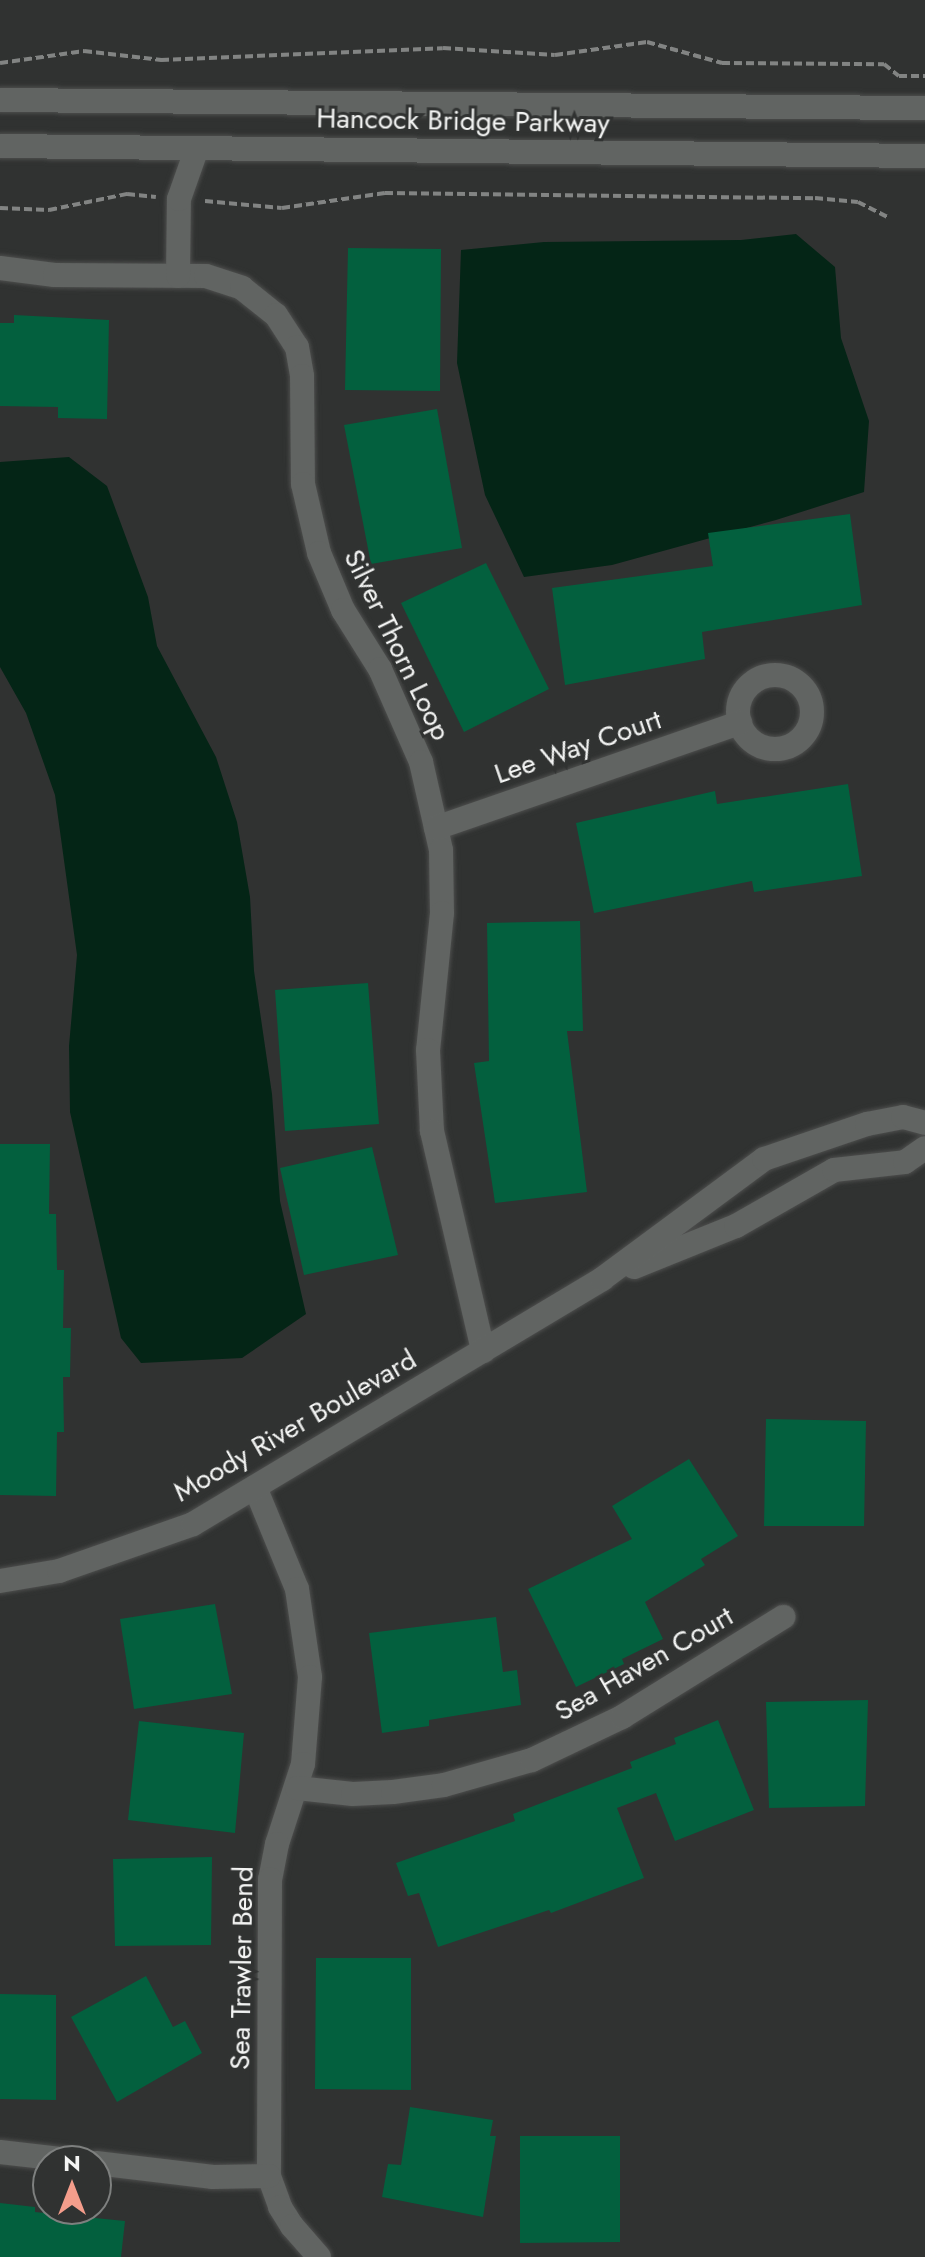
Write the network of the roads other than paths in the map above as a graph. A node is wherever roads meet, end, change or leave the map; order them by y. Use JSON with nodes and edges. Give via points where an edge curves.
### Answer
{"nodes":[{"id":1,"x":0,"y":100,"type":"edge"},
{"id":2,"x":925,"y":108,"type":"edge"},
{"id":3,"x":0,"y":146,"type":"edge"},
{"id":4,"x":197,"y":148,"type":"junction"},
{"id":5,"x":925,"y":156,"type":"edge"},
{"id":6,"x":0,"y":268,"type":"edge"},
{"id":7,"x":178,"y":276,"type":"junction"},
{"id":8,"x":740,"y":723,"type":"dead end"},
{"id":9,"x":436,"y":828,"type":"junction"},
{"id":10,"x":925,"y":1123,"type":"edge"},
{"id":11,"x":925,"y":1148,"type":"edge"},
{"id":12,"x":717,"y":1196,"type":"junction"},
{"id":13,"x":736,"y":1226,"type":"junction"},
{"id":14,"x":602,"y":1279,"type":"junction"},
{"id":15,"x":483,"y":1351,"type":"junction"},
{"id":16,"x":255,"y":1487,"type":"junction"},
{"id":17,"x":0,"y":1581,"type":"edge"},
{"id":18,"x":783,"y":1617,"type":"dead end"},
{"id":19,"x":297,"y":1788,"type":"junction"},
{"id":20,"x":0,"y":2152,"type":"edge"},
{"id":21,"x":32,"y":2156,"type":"edge"},
{"id":22,"x":112,"y":2165,"type":"edge"},
{"id":23,"x":269,"y":2176,"type":"junction"},
{"id":24,"x":319,"y":2257,"type":"edge"}],
"edges":[{"from":1,"to":2,"type":"street","name":"Hancock Bridge Parkway"},
{"from":3,"to":4,"type":"street","name":"Hancock Bridge Parkway"},
{"from":4,"to":5,"type":"street","name":"Hancock Bridge Parkway"},
{"from":4,"to":7,"type":"street","via":[[179,199]]},
{"from":6,"to":7,"type":"street","name":"Silver Thorn Loop","via":[[55,275]]},
{"from":7,"to":9,"type":"street","name":"Silver Thorn Loop","via":[[206,276],[242,288],[276,315],[297,347],[303,484],[319,553],[421,762]]},
{"from":8,"to":9,"type":"street","name":"Lee Way Court"},
{"from":9,"to":15,"type":"street","name":"Silver Thorn Loop","via":[[442,913],[428,1050],[432,1131]]},
{"from":10,"to":12,"type":"street","name":"Moody River Boulevard","via":[[903,1117],[806,1142],[764,1159]]},
{"from":11,"to":13,"type":"street","name":"Moody River Boulevard","via":[[905,1162],[834,1170]]},
{"from":12,"to":13,"type":"street"},
{"from":12,"to":14,"type":"street","name":"Moody River Boulevard"},
{"from":13,"to":14,"type":"street","name":"Moody River Boulevard"},
{"from":14,"to":15,"type":"street","name":"Moody River Boulevard"},
{"from":15,"to":16,"type":"street","name":"Moody River Boulevard"},
{"from":16,"to":17,"type":"street","name":"Moody River Boulevard","via":[[193,1524],[59,1571]]},
{"from":16,"to":19,"type":"street","name":"Sea Trawler Bend","via":[[293,1577],[308,1645],[309,1722]]},
{"from":18,"to":19,"type":"street","name":"Sea Haven Court","via":[[622,1717],[532,1760],[444,1785],[393,1792]]},
{"from":19,"to":23,"type":"street","name":"Sea Trawler Bend","via":[[270,1879]]},
{"from":20,"to":21,"type":"street"},
{"from":22,"to":23,"type":"street","via":[[213,2177]]},
{"from":23,"to":24,"type":"street","name":"Sea Trawler Bend","via":[[280,2207]]}]}
